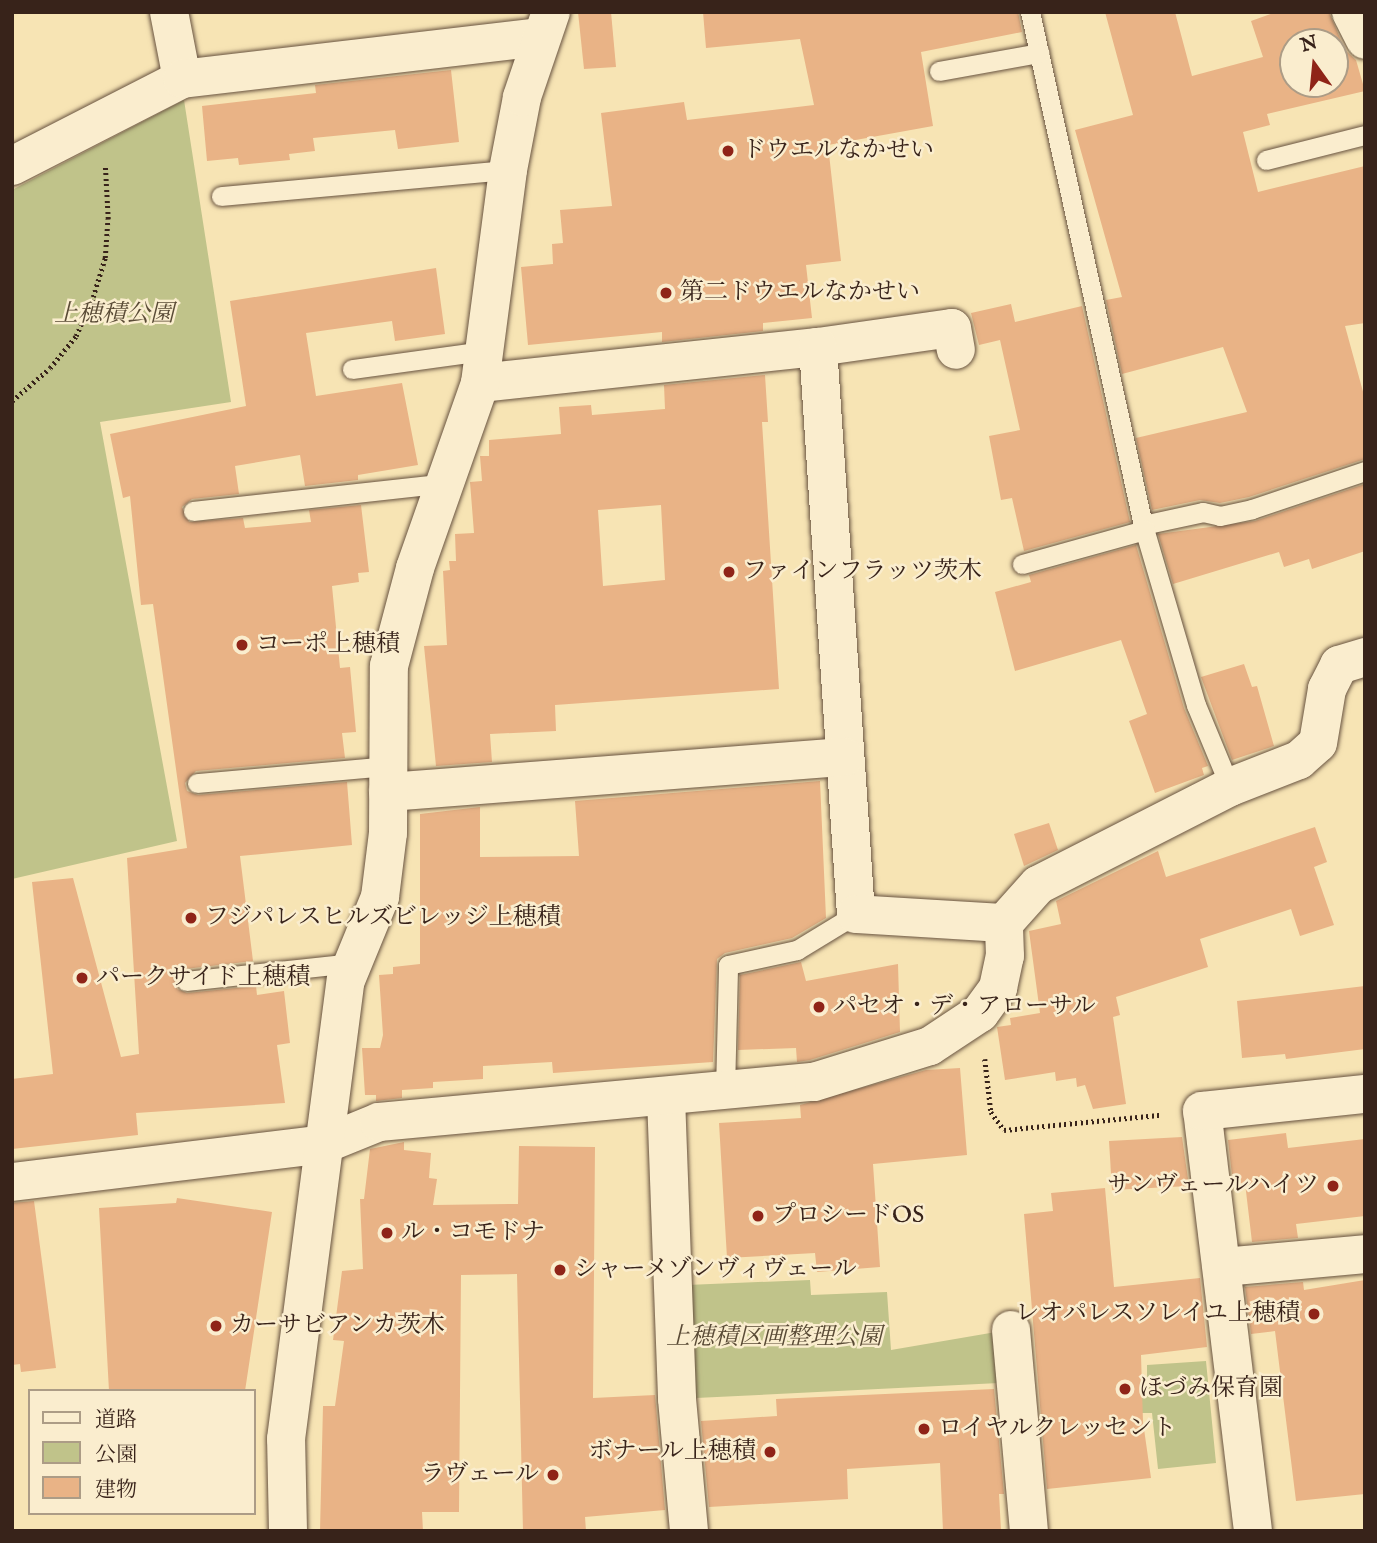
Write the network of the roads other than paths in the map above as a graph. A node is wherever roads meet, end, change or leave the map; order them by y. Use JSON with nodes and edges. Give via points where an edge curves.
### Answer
{"nodes":[{"id":1,"x":169,"y":12,"type":"edge"},
{"id":2,"x":1030,"y":12,"type":"edge"},
{"id":3,"x":1351,"y":12,"type":"edge"},
{"id":4,"x":547,"y":25,"type":"edge"},
{"id":5,"x":1365,"y":40,"type":"edge"},
{"id":6,"x":1039,"y":53,"type":"junction"},
{"id":7,"x":939,"y":71,"type":"dead end"},
{"id":8,"x":182,"y":79,"type":"junction"},
{"id":9,"x":1365,"y":135,"type":"edge"},
{"id":10,"x":1266,"y":160,"type":"dead end"},
{"id":11,"x":12,"y":166,"type":"edge"},
{"id":12,"x":508,"y":170,"type":"junction"},
{"id":13,"x":221,"y":196,"type":"dead end"},
{"id":14,"x":818,"y":347,"type":"junction"},
{"id":15,"x":956,"y":350,"type":"dead end"},
{"id":16,"x":482,"y":367,"type":"junction"},
{"id":17,"x":352,"y":369,"type":"dead end"},
{"id":18,"x":1365,"y":471,"type":"edge"},
{"id":19,"x":445,"y":483,"type":"junction"},
{"id":20,"x":193,"y":511,"type":"dead end"},
{"id":21,"x":1144,"y":527,"type":"junction"},
{"id":22,"x":1022,"y":564,"type":"dead end"},
{"id":23,"x":1365,"y":657,"type":"edge"},
{"id":24,"x":845,"y":757,"type":"junction"},
{"id":25,"x":388,"y":779,"type":"junction"},
{"id":26,"x":197,"y":783,"type":"dead end"},
{"id":27,"x":1230,"y":787,"type":"junction"},
{"id":28,"x":856,"y":914,"type":"junction"},
{"id":29,"x":1004,"y":923,"type":"junction"},
{"id":30,"x":353,"y":963,"type":"junction"},
{"id":31,"x":186,"y":981,"type":"dead end"},
{"id":32,"x":725,"y":1091,"type":"junction"},
{"id":33,"x":1365,"y":1094,"type":"edge"},
{"id":34,"x":666,"y":1097,"type":"junction"},
{"id":35,"x":325,"y":1144,"type":"junction"},
{"id":36,"x":12,"y":1182,"type":"edge"},
{"id":37,"x":1365,"y":1254,"type":"edge"},
{"id":38,"x":1223,"y":1267,"type":"junction"},
{"id":39,"x":1010,"y":1330,"type":"dead end"},
{"id":40,"x":288,"y":1531,"type":"edge"},
{"id":41,"x":689,"y":1531,"type":"edge"},
{"id":42,"x":1029,"y":1531,"type":"edge"},
{"id":43,"x":1252,"y":1531,"type":"edge"}],
"edges":[{"from":1,"to":8,"type":"street"},
{"from":2,"to":6,"type":"lane"},
{"from":3,"to":5,"type":"street"},
{"from":4,"to":8,"type":"street"},
{"from":4,"to":12,"type":"street","via":[[522,97]]},
{"from":6,"to":7,"type":"lane"},
{"from":6,"to":21,"type":"lane"},
{"from":8,"to":11,"type":"street"},
{"from":9,"to":10,"type":"lane"},
{"from":12,"to":13,"type":"lane"},
{"from":12,"to":16,"type":"street"},
{"from":14,"to":15,"type":"street","via":[[952,328]]},
{"from":14,"to":16,"type":"street"},
{"from":14,"to":24,"type":"street"},
{"from":16,"to":17,"type":"lane"},
{"from":16,"to":19,"type":"street"},
{"from":18,"to":21,"type":"lane","via":[[1252,509],[1220,516],[1203,512]]},
{"from":19,"to":20,"type":"lane"},
{"from":19,"to":25,"type":"street","via":[[415,568],[389,666]]},
{"from":21,"to":22,"type":"lane"},
{"from":21,"to":27,"type":"lane","via":[[1196,705]]},
{"from":23,"to":27,"type":"street","via":[[1339,665],[1327,689],[1318,743],[1299,760]]},
{"from":24,"to":25,"type":"street"},
{"from":24,"to":28,"type":"street"},
{"from":25,"to":26,"type":"lane"},
{"from":25,"to":30,"type":"street","via":[[380,897]]},
{"from":27,"to":29,"type":"street","via":[[1038,885]]},
{"from":28,"to":29,"type":"street"},
{"from":28,"to":32,"type":"lane","via":[[797,950],[728,965]]},
{"from":29,"to":32,"type":"street","via":[[1005,956],[998,988],[980,1013],[930,1046],[814,1082]]},
{"from":30,"to":31,"type":"lane"},
{"from":30,"to":35,"type":"street"},
{"from":32,"to":34,"type":"street"},
{"from":33,"to":38,"type":"street","via":[[1202,1111]]},
{"from":34,"to":35,"type":"street","via":[[379,1122]]},
{"from":34,"to":41,"type":"street","via":[[677,1399]]},
{"from":35,"to":36,"type":"street"},
{"from":35,"to":40,"type":"street","via":[[286,1439]]},
{"from":37,"to":38,"type":"street"},
{"from":38,"to":43,"type":"street"},
{"from":39,"to":42,"type":"street"}]}
